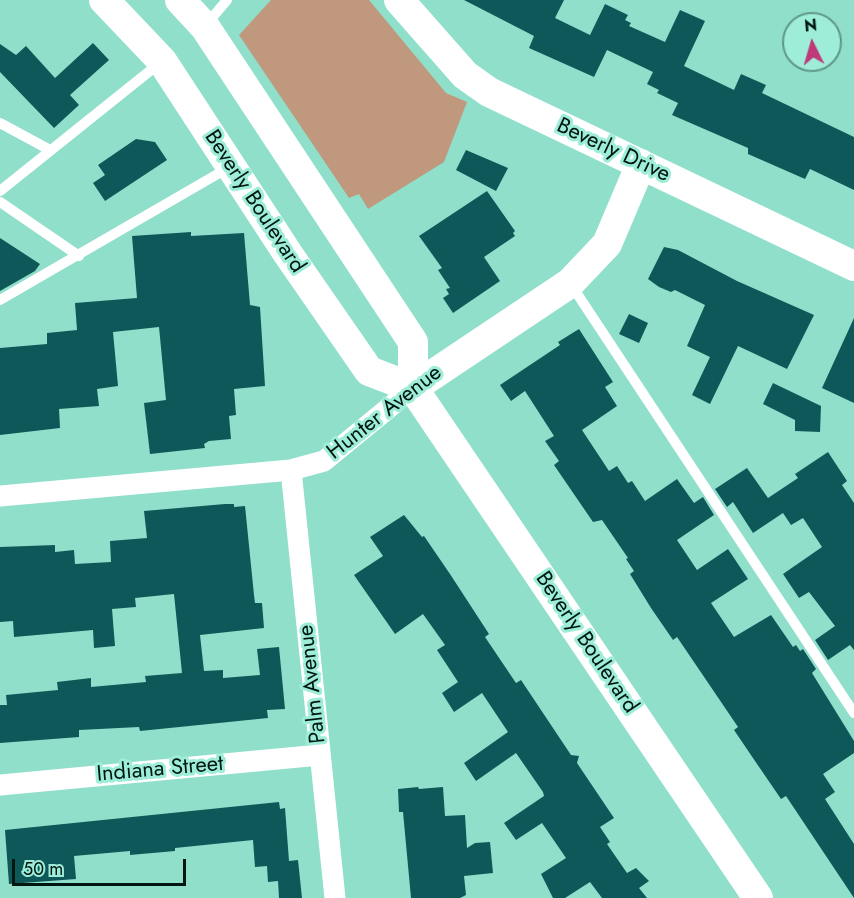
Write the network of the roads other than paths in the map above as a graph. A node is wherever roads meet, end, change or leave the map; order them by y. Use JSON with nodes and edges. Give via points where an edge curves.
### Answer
{"nodes":[{"id":1,"x":105,"y":0,"type":"edge"},
{"id":2,"x":180,"y":0,"type":"edge"},
{"id":3,"x":227,"y":0,"type":"edge"},
{"id":4,"x":399,"y":0,"type":"edge"},
{"id":5,"x":205,"y":27,"type":"junction"},
{"id":6,"x":162,"y":61,"type":"junction"},
{"id":7,"x":0,"y":123,"type":"edge"},
{"id":8,"x":50,"y":150,"type":"junction"},
{"id":9,"x":641,"y":164,"type":"junction"},
{"id":10,"x":230,"y":166,"type":"junction"},
{"id":11,"x":0,"y":191,"type":"edge"},
{"id":12,"x":0,"y":202,"type":"edge"},
{"id":13,"x":79,"y":256,"type":"junction"},
{"id":14,"x":851,"y":258,"type":"edge"},
{"id":15,"x":570,"y":283,"type":"junction"},
{"id":16,"x":0,"y":300,"type":"edge"},
{"id":17,"x":413,"y":388,"type":"junction"},
{"id":18,"x":291,"y":470,"type":"junction"},
{"id":19,"x":0,"y":496,"type":"edge"},
{"id":20,"x":854,"y":713,"type":"edge"},
{"id":21,"x":320,"y":755,"type":"junction"},
{"id":22,"x":0,"y":784,"type":"edge"},
{"id":23,"x":335,"y":898,"type":"edge"},
{"id":24,"x":758,"y":898,"type":"edge"}],
"edges":[{"from":1,"to":6,"type":"main road","name":"Beverly Boulevard"},
{"from":2,"to":5,"type":"main road"},
{"from":3,"to":5,"type":"lane"},
{"from":4,"to":9,"type":"main road","name":"Beverly Drive","via":[[465,75],[489,92]]},
{"from":5,"to":17,"type":"main road","via":[[413,342]]},
{"from":6,"to":8,"type":"lane"},
{"from":6,"to":10,"type":"main road","name":"Beverly Boulevard"},
{"from":7,"to":8,"type":"lane"},
{"from":8,"to":11,"type":"lane"},
{"from":9,"to":14,"type":"main road","name":"Beverly Drive"},
{"from":9,"to":15,"type":"main road","name":"Hunter Avenue","via":[[607,244]]},
{"from":10,"to":13,"type":"lane"},
{"from":10,"to":17,"type":"main road","name":"Beverly Boulevard","via":[[369,371]]},
{"from":12,"to":13,"type":"lane"},
{"from":13,"to":16,"type":"lane"},
{"from":15,"to":17,"type":"main road","name":"Hunter Avenue"},
{"from":15,"to":20,"type":"lane"},
{"from":17,"to":18,"type":"street","name":"Hunter Avenue","via":[[324,461]]},
{"from":17,"to":24,"type":"main road","name":"Beverly Boulevard"},
{"from":18,"to":19,"type":"street","name":"Hunter Avenue"},
{"from":18,"to":21,"type":"street","name":"Palm Avenue"},
{"from":21,"to":22,"type":"street","name":"Indiana Street"},
{"from":21,"to":23,"type":"street","name":"Palm Avenue"}]}
